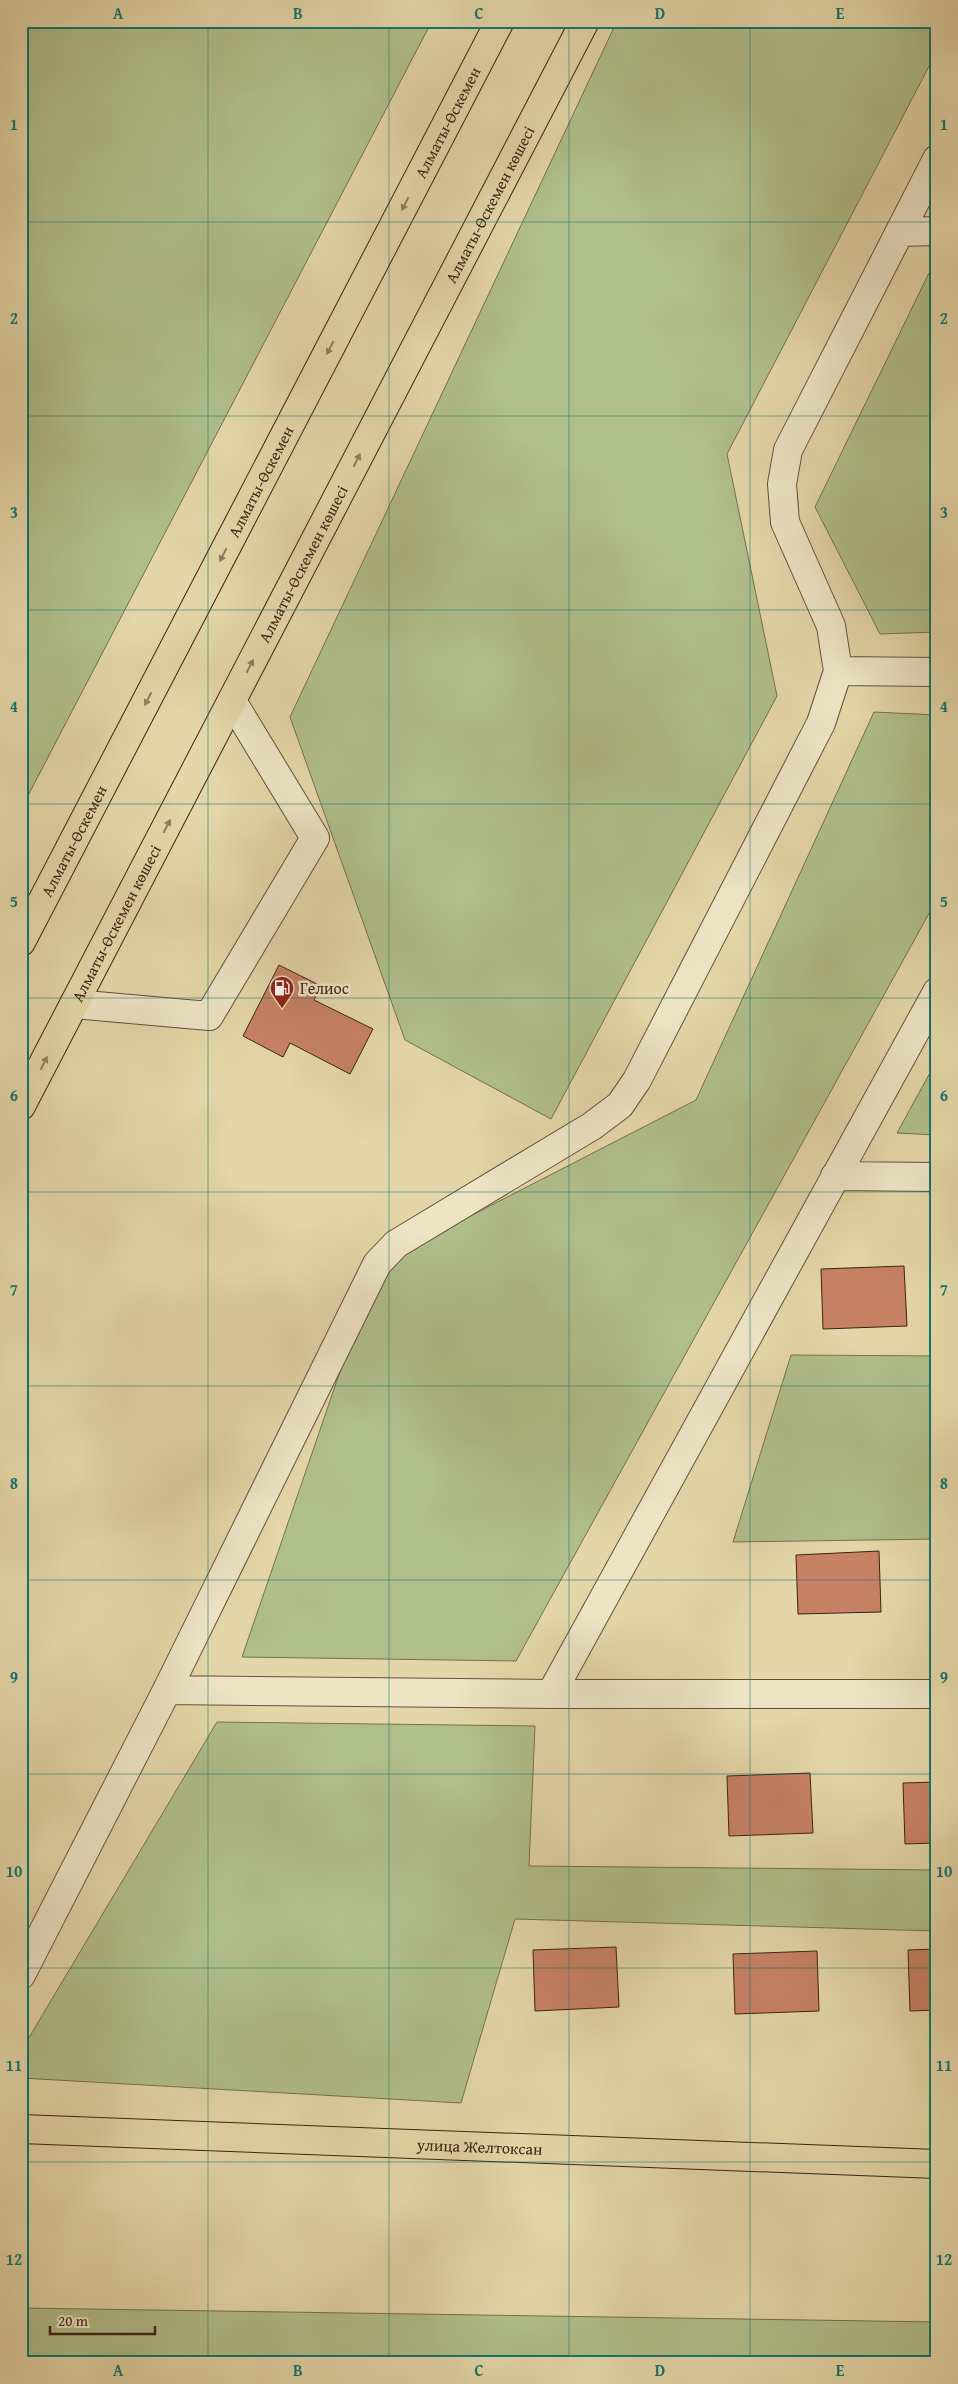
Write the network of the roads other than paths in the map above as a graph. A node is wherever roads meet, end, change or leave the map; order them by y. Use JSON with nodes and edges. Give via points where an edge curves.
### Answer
{"nodes":[{"id":1,"x":500,"y":21,"type":"edge"},
{"id":2,"x":585,"y":21,"type":"edge"},
{"id":3,"x":937,"y":158,"type":"edge"},
{"id":4,"x":937,"y":231,"type":"edge"},
{"id":5,"x":900,"y":232,"type":"junction"},
{"id":6,"x":838,"y":671,"type":"junction"},
{"id":7,"x":937,"y":672,"type":"edge"},
{"id":8,"x":232,"y":701,"type":"junction"},
{"id":9,"x":21,"y":942,"type":"edge"},
{"id":10,"x":937,"y":992,"type":"edge"},
{"id":11,"x":74,"y":1004,"type":"junction"},
{"id":12,"x":21,"y":1106,"type":"edge"},
{"id":13,"x":835,"y":1176,"type":"junction"},
{"id":14,"x":937,"y":1177,"type":"edge"},
{"id":15,"x":167,"y":1690,"type":"junction"},
{"id":16,"x":551,"y":1694,"type":"junction"},
{"id":17,"x":937,"y":1694,"type":"edge"},
{"id":18,"x":21,"y":1975,"type":"edge"},
{"id":19,"x":21,"y":2129,"type":"edge"},
{"id":20,"x":937,"y":2164,"type":"edge"}],
"edges":[{"from":1,"to":9,"type":"main road","name":"Алматы-Өскемен","one_way":true},
{"from":8,"to":2,"type":"main road","name":"Алматы-Өскемен көшесі","one_way":true},
{"from":3,"to":5,"type":"street"},
{"from":4,"to":5,"type":"street"},
{"from":5,"to":6,"type":"street","via":[[788,450],[782,484],[785,522],[831,626]]},
{"from":6,"to":7,"type":"street"},
{"from":6,"to":15,"type":"street","via":[[821,723],[637,1080],[620,1105],[592,1126],[396,1244],[377,1264]]},
{"from":11,"to":8,"type":"main road","name":"Алматы-Өскемен көшесі","one_way":true},
{"from":8,"to":11,"type":"street","via":[[315,838],[209,1016]]},
{"from":10,"to":13,"type":"street"},
{"from":12,"to":11,"type":"main road","name":"Алматы-Өскемен көшесі","one_way":true},
{"from":13,"to":14,"type":"street"},
{"from":13,"to":16,"type":"street"},
{"from":15,"to":16,"type":"street"},
{"from":15,"to":18,"type":"street"},
{"from":16,"to":17,"type":"street"},
{"from":19,"to":20,"type":"main road","name":"улица Желтоксан"}]}
